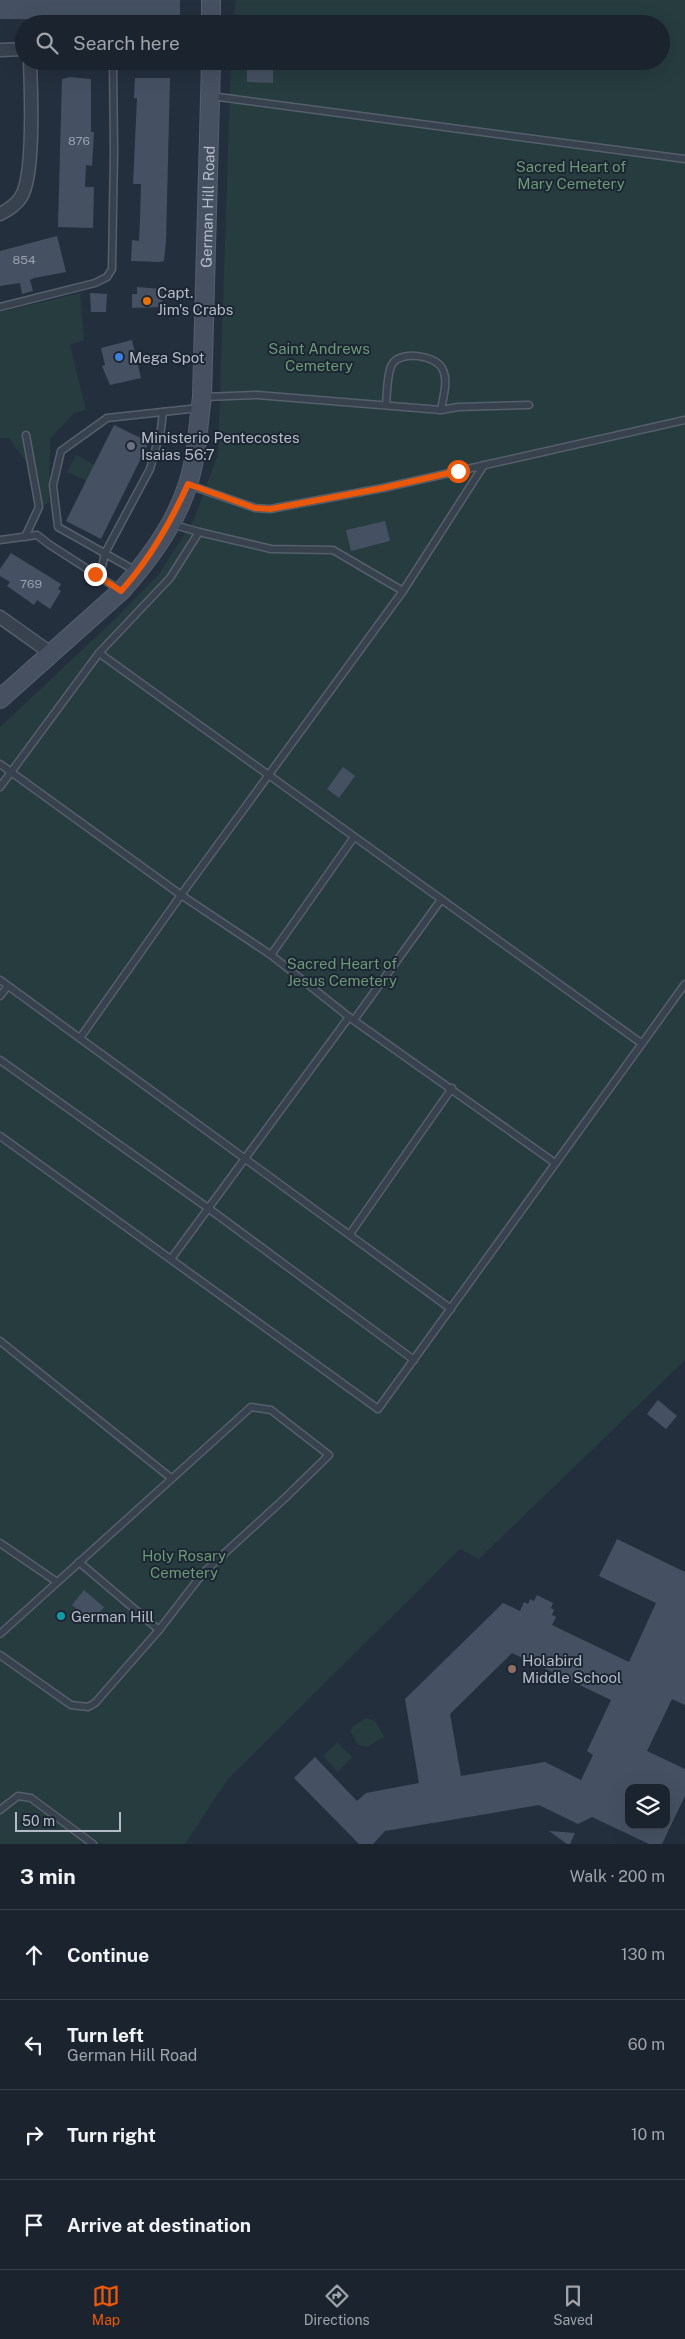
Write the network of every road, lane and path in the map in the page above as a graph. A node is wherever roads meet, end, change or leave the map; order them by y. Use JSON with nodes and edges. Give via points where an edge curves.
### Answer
{"nodes":[{"id":1,"x":211,"y":0,"type":"edge"},
{"id":2,"x":211,"y":15,"type":"edge"},
{"id":3,"x":0,"y":50,"type":"edge"},
{"id":4,"x":15,"y":50,"type":"edge"},
{"id":5,"x":30,"y":70,"type":"edge"},
{"id":6,"x":113,"y":70,"type":"edge"},
{"id":7,"x":211,"y":70,"type":"edge"},
{"id":8,"x":210,"y":96,"type":"junction"},
{"id":9,"x":685,"y":159,"type":"edge"},
{"id":10,"x":0,"y":214,"type":"edge"},
{"id":11,"x":0,"y":307,"type":"edge"},
{"id":12,"x":201,"y":402,"type":"junction"},
{"id":13,"x":529,"y":404,"type":"dead end"},
{"id":14,"x":386,"y":405,"type":"junction"},
{"id":15,"x":441,"y":410,"type":"junction"},
{"id":16,"x":163,"y":412,"type":"junction"},
{"id":17,"x":685,"y":420,"type":"edge"},
{"id":18,"x":26,"y":435,"type":"dead end"},
{"id":19,"x":484,"y":465,"type":"junction"},
{"id":20,"x":188,"y":484,"type":"junction"},
{"id":21,"x":170,"y":524,"type":"junction"},
{"id":22,"x":199,"y":532,"type":"junction"},
{"id":23,"x":25,"y":537,"type":"junction"},
{"id":24,"x":0,"y":540,"type":"edge"},
{"id":25,"x":105,"y":553,"type":"junction"},
{"id":26,"x":138,"y":572,"type":"junction"},
{"id":27,"x":100,"y":576,"type":"junction"},
{"id":28,"x":121,"y":591,"type":"junction"},
{"id":29,"x":403,"y":591,"type":"junction"},
{"id":30,"x":0,"y":617,"type":"edge"},
{"id":31,"x":99,"y":653,"type":"junction"},
{"id":32,"x":52,"y":654,"type":"junction"},
{"id":33,"x":0,"y":698,"type":"edge"},
{"id":34,"x":0,"y":764,"type":"edge"},
{"id":35,"x":10,"y":773,"type":"junction"},
{"id":36,"x":270,"y":774,"type":"junction"},
{"id":37,"x":0,"y":787,"type":"edge"},
{"id":38,"x":354,"y":837,"type":"junction"},
{"id":39,"x":181,"y":895,"type":"junction"},
{"id":40,"x":440,"y":901,"type":"junction"},
{"id":41,"x":271,"y":955,"type":"junction"},
{"id":42,"x":0,"y":980,"type":"edge"},
{"id":43,"x":685,"y":984,"type":"edge"},
{"id":44,"x":8,"y":986,"type":"junction"},
{"id":45,"x":0,"y":996,"type":"edge"},
{"id":46,"x":352,"y":1019,"type":"junction"},
{"id":47,"x":80,"y":1038,"type":"junction"},
{"id":48,"x":641,"y":1043,"type":"junction"},
{"id":49,"x":0,"y":1060,"type":"edge"},
{"id":50,"x":452,"y":1088,"type":"junction"},
{"id":51,"x":0,"y":1136,"type":"edge"},
{"id":52,"x":245,"y":1158,"type":"junction"},
{"id":53,"x":554,"y":1163,"type":"junction"},
{"id":54,"x":208,"y":1208,"type":"junction"},
{"id":55,"x":350,"y":1234,"type":"junction"},
{"id":56,"x":171,"y":1258,"type":"junction"},
{"id":57,"x":451,"y":1309,"type":"junction"},
{"id":58,"x":0,"y":1341,"type":"edge"},
{"id":59,"x":414,"y":1360,"type":"junction"},
{"id":60,"x":171,"y":1478,"type":"junction"},
{"id":61,"x":0,"y":1543,"type":"edge"},
{"id":62,"x":79,"y":1562,"type":"junction"},
{"id":63,"x":57,"y":1582,"type":"junction"},
{"id":64,"x":159,"y":1630,"type":"junction"},
{"id":65,"x":0,"y":1634,"type":"edge"},
{"id":66,"x":0,"y":1655,"type":"edge"},
{"id":67,"x":0,"y":1810,"type":"edge"},
{"id":68,"x":93,"y":1844,"type":"edge"}],
"edges":[{"from":1,"to":2,"type":"street"},
{"from":3,"to":4,"type":"street"},
{"from":5,"to":10,"type":"street","via":[[27,180],[22,197]]},
{"from":6,"to":11,"type":"lane","via":[[112,269],[107,277],[95,283]]},
{"from":7,"to":8,"type":"street","name":"German Hill Road"},
{"from":8,"to":9,"type":"lane"},
{"from":8,"to":12,"type":"street","name":"German Hill Road"},
{"from":12,"to":14,"type":"lane","via":[[257,395]]},
{"from":12,"to":16,"type":"lane"},
{"from":12,"to":20,"type":"street","name":"German Hill Road"},
{"from":13,"to":15,"type":"lane"},
{"from":14,"to":15,"type":"lane"},
{"from":14,"to":15,"type":"lane","via":[[391,365],[397,358],[410,356],[428,358],[441,366],[445,378]]},
{"from":16,"to":25,"type":"lane","via":[[150,469]]},
{"from":16,"to":25,"type":"lane","via":[[107,418],[61,452],[53,485],[58,528]]},
{"from":17,"to":19,"type":"lane"},
{"from":18,"to":23,"type":"lane","via":[[40,507]]},
{"from":19,"to":20,"type":"lane","via":[[270,509],[255,508]]},
{"from":19,"to":29,"type":"lane"},
{"from":20,"to":21,"type":"street","name":"German Hill Road"},
{"from":21,"to":22,"type":"lane"},
{"from":21,"to":26,"type":"street","name":"German Hill Road"},
{"from":22,"to":29,"type":"lane","via":[[271,549],[333,550]]},
{"from":22,"to":31,"type":"lane","via":[[170,578]]},
{"from":23,"to":24,"type":"lane"},
{"from":23,"to":27,"type":"lane","via":[[37,535]]},
{"from":25,"to":26,"type":"lane"},
{"from":25,"to":27,"type":"lane"},
{"from":26,"to":28,"type":"street","name":"German Hill Road"},
{"from":27,"to":28,"type":"lane"},
{"from":28,"to":32,"type":"street","name":"German Hill Road"},
{"from":29,"to":36,"type":"lane"},
{"from":30,"to":32,"type":"street"},
{"from":31,"to":35,"type":"lane"},
{"from":31,"to":36,"type":"lane"},
{"from":32,"to":33,"type":"street","name":"German Hill Road"},
{"from":34,"to":35,"type":"lane"},
{"from":35,"to":37,"type":"lane"},
{"from":35,"to":39,"type":"lane"},
{"from":36,"to":38,"type":"lane"},
{"from":36,"to":39,"type":"lane"},
{"from":38,"to":40,"type":"lane"},
{"from":38,"to":41,"type":"lane"},
{"from":39,"to":41,"type":"lane"},
{"from":39,"to":47,"type":"lane"},
{"from":40,"to":46,"type":"lane"},
{"from":40,"to":48,"type":"lane"},
{"from":41,"to":46,"type":"lane"},
{"from":42,"to":44,"type":"lane"},
{"from":43,"to":48,"type":"lane"},
{"from":44,"to":45,"type":"lane"},
{"from":44,"to":47,"type":"lane"},
{"from":46,"to":50,"type":"lane"},
{"from":46,"to":52,"type":"lane"},
{"from":47,"to":52,"type":"lane"},
{"from":48,"to":53,"type":"lane"},
{"from":49,"to":54,"type":"lane"},
{"from":50,"to":53,"type":"lane"},
{"from":50,"to":55,"type":"lane"},
{"from":51,"to":56,"type":"lane"},
{"from":52,"to":54,"type":"lane"},
{"from":52,"to":55,"type":"lane"},
{"from":53,"to":57,"type":"lane"},
{"from":54,"to":56,"type":"lane"},
{"from":54,"to":59,"type":"lane"},
{"from":55,"to":57,"type":"lane"},
{"from":56,"to":59,"type":"lane","via":[[378,1409]]},
{"from":57,"to":59,"type":"lane"},
{"from":58,"to":60,"type":"lane"},
{"from":60,"to":62,"type":"lane"},
{"from":60,"to":64,"type":"lane","via":[[251,1407],[271,1410],[329,1455],[203,1573]]},
{"from":61,"to":63,"type":"lane"},
{"from":62,"to":63,"type":"lane"},
{"from":62,"to":64,"type":"lane"},
{"from":63,"to":65,"type":"lane"},
{"from":64,"to":66,"type":"lane","via":[[96,1703],[88,1707],[71,1705]]},
{"from":67,"to":68,"type":"lane","via":[[18,1796],[31,1798]]}]}
